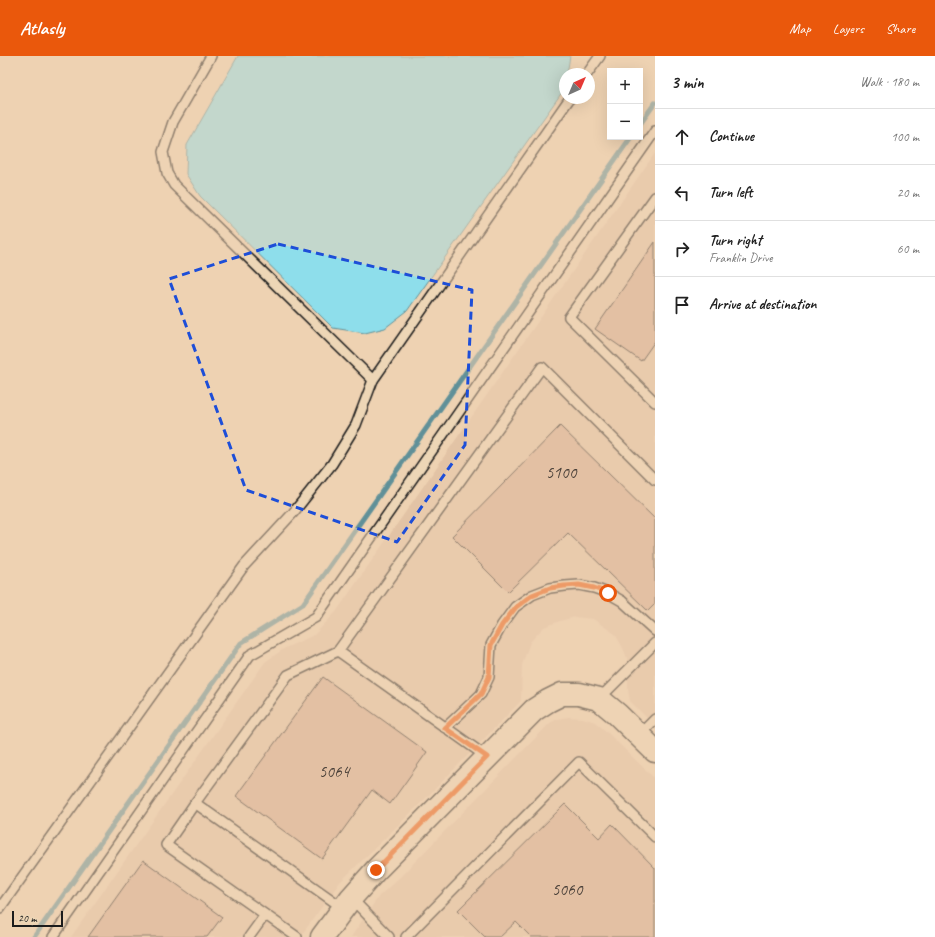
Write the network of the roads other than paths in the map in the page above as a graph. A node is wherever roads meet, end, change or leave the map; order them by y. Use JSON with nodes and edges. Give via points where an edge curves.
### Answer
{"nodes":[{"id":1,"x":212,"y":56,"type":"edge"},
{"id":2,"x":600,"y":56,"type":"edge"},
{"id":3,"x":594,"y":60,"type":"edge"},
{"id":4,"x":566,"y":104,"type":"edge"},
{"id":5,"x":655,"y":132,"type":"edge"},
{"id":6,"x":655,"y":197,"type":"edge"},
{"id":7,"x":373,"y":380,"type":"junction"},
{"id":8,"x":655,"y":402,"type":"edge"},
{"id":9,"x":655,"y":480,"type":"edge"},
{"id":10,"x":655,"y":631,"type":"edge"},
{"id":11,"x":655,"y":643,"type":"edge"},
{"id":12,"x":338,"y":651,"type":"junction"},
{"id":13,"x":599,"y":699,"type":"junction"},
{"id":14,"x":655,"y":719,"type":"edge"},
{"id":15,"x":445,"y":728,"type":"junction"},
{"id":16,"x":639,"y":735,"type":"junction"},
{"id":17,"x":655,"y":752,"type":"edge"},
{"id":18,"x":487,"y":757,"type":"junction"},
{"id":19,"x":195,"y":803,"type":"junction"},
{"id":20,"x":655,"y":837,"type":"edge"},
{"id":21,"x":347,"y":903,"type":"junction"},
{"id":22,"x":0,"y":908,"type":"edge"},
{"id":23,"x":265,"y":914,"type":"junction"},
{"id":24,"x":53,"y":937,"type":"edge"},
{"id":25,"x":249,"y":937,"type":"edge"},
{"id":26,"x":297,"y":937,"type":"edge"},
{"id":27,"x":322,"y":937,"type":"edge"},
{"id":28,"x":389,"y":937,"type":"edge"},
{"id":29,"x":406,"y":937,"type":"edge"}],
"edges":[{"from":1,"to":7,"type":"lane","via":[[173,122],[163,152],[167,173],[174,185]]},
{"from":2,"to":3,"type":"lane"},
{"from":4,"to":7,"type":"lane"},
{"from":5,"to":24,"type":"lane","via":[[316,617],[250,655]]},
{"from":6,"to":8,"type":"lane","via":[[569,317]]},
{"from":7,"to":22,"type":"lane","via":[[356,425],[332,464],[244,566]]},
{"from":9,"to":12,"type":"lane","via":[[542,367]]},
{"from":10,"to":15,"type":"lane","via":[[622,601],[594,588],[564,586],[532,595],[516,607],[491,645],[489,677],[481,694]]},
{"from":11,"to":13,"type":"lane"},
{"from":12,"to":15,"type":"lane"},
{"from":12,"to":19,"type":"lane","via":[[288,675]]},
{"from":13,"to":16,"type":"street"},
{"from":13,"to":18,"type":"street","via":[[579,694],[562,694],[548,701],[534,710]]},
{"from":14,"to":16,"type":"lane"},
{"from":15,"to":18,"type":"lane"},
{"from":16,"to":17,"type":"street"},
{"from":18,"to":21,"type":"street"},
{"from":19,"to":21,"type":"lane"},
{"from":19,"to":23,"type":"lane","via":[[166,845]]},
{"from":20,"to":29,"type":"lane","via":[[579,762]]},
{"from":21,"to":27,"type":"street"},
{"from":21,"to":28,"type":"lane"},
{"from":23,"to":25,"type":"lane"},
{"from":23,"to":26,"type":"lane"}]}
